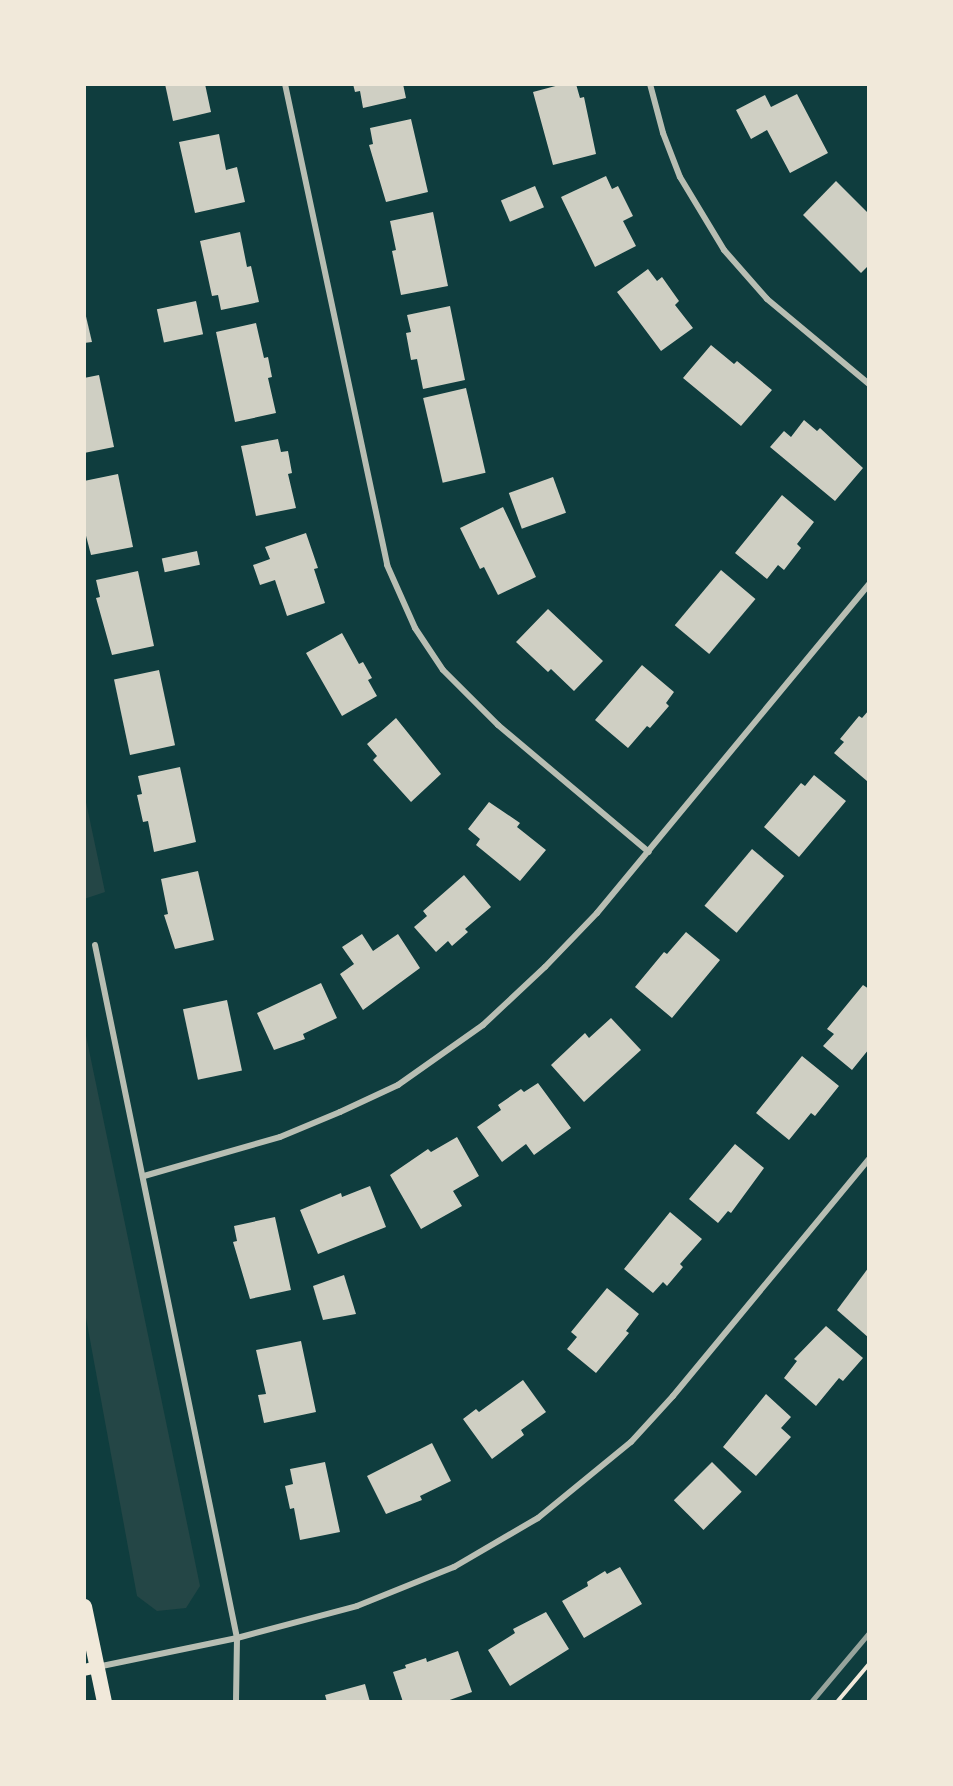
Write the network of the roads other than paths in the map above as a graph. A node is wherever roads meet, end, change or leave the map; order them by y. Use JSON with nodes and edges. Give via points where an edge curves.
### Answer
{"nodes":[{"id":1,"x":285,"y":84,"type":"edge"},
{"id":2,"x":650,"y":84,"type":"edge"},
{"id":3,"x":869,"y":384,"type":"edge"},
{"id":4,"x":869,"y":584,"type":"edge"},
{"id":5,"x":649,"y":852,"type":"junction"},
{"id":6,"x":95,"y":945,"type":"dead end"},
{"id":7,"x":869,"y":1159,"type":"edge"},
{"id":8,"x":144,"y":1176,"type":"junction"},
{"id":9,"x":84,"y":1606,"type":"edge"},
{"id":10,"x":237,"y":1638,"type":"junction"},
{"id":11,"x":90,"y":1669,"type":"edge"},
{"id":12,"x":104,"y":1702,"type":"edge"},
{"id":13,"x":236,"y":1702,"type":"edge"}],
"edges":[{"from":1,"to":5,"type":"street","via":[[387,565],[415,628],[442,670],[498,725]]},
{"from":2,"to":3,"type":"street","via":[[663,133],[681,177],[724,250],[767,299]]},
{"from":4,"to":5,"type":"street"},
{"from":5,"to":8,"type":"street","via":[[545,968],[483,1025],[398,1085],[280,1137]]},
{"from":6,"to":8,"type":"street"},
{"from":7,"to":10,"type":"street","via":[[631,1442],[538,1518],[454,1567],[379,1598]]},
{"from":8,"to":10,"type":"street"},
{"from":9,"to":11,"type":"main road"},
{"from":10,"to":11,"type":"street"},
{"from":10,"to":13,"type":"street"},
{"from":11,"to":12,"type":"main road"}]}
